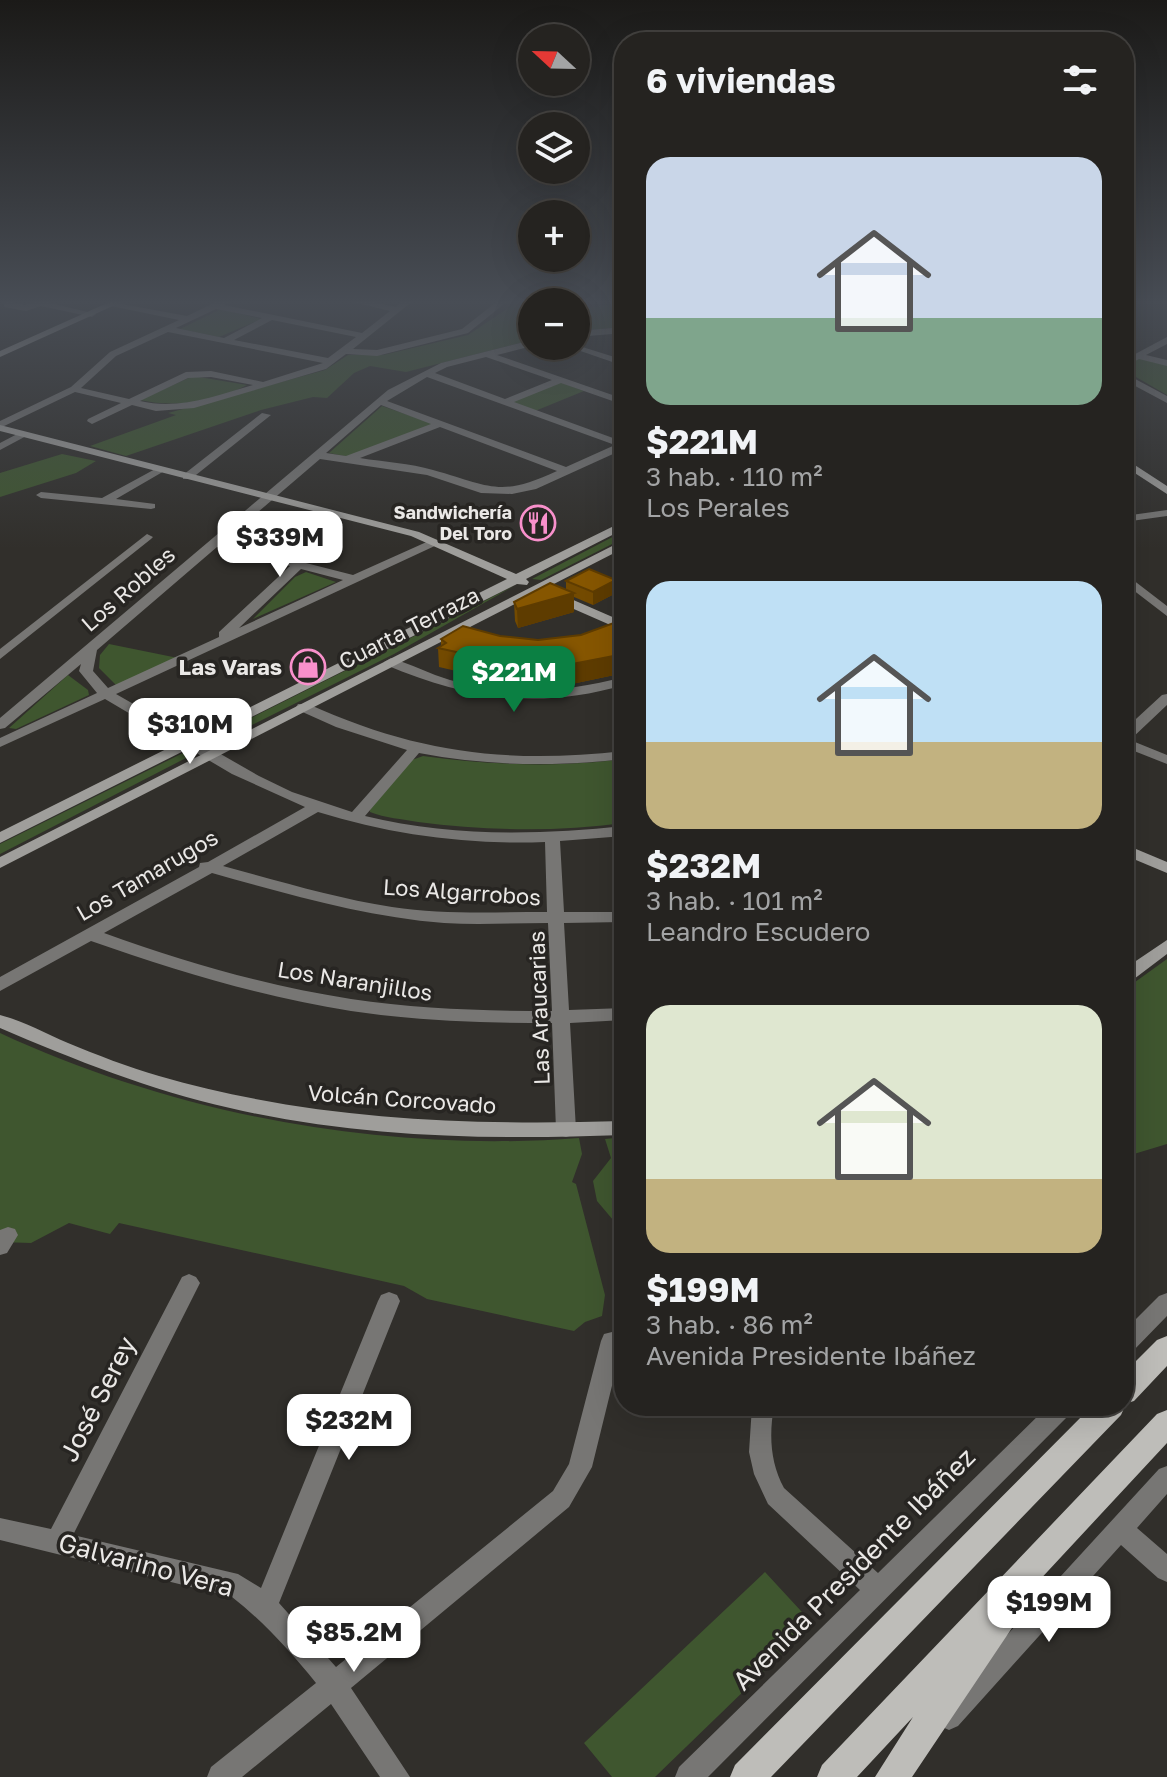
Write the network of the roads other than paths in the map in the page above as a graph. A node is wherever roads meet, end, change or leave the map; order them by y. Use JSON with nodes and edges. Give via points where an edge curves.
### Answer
{"nodes":[{"id":1,"x":80,"y":383,"type":"edge"},
{"id":2,"x":174,"y":383,"type":"edge"},
{"id":3,"x":258,"y":383,"type":"edge"},
{"id":4,"x":267,"y":383,"type":"edge"},
{"id":5,"x":409,"y":383,"type":"edge"},
{"id":6,"x":453,"y":383,"type":"edge"},
{"id":7,"x":554,"y":383,"type":"edge"},
{"id":8,"x":569,"y":383,"type":"edge"},
{"id":9,"x":1136,"y":383,"type":"edge"},
{"id":10,"x":264,"y":384,"type":"junction"},
{"id":11,"x":74,"y":389,"type":"junction"},
{"id":12,"x":614,"y":399,"type":"edge"},
{"id":13,"x":1167,"y":400,"type":"edge"},
{"id":14,"x":379,"y":401,"type":"junction"},
{"id":15,"x":130,"y":402,"type":"junction"},
{"id":16,"x":506,"y":402,"type":"junction"},
{"id":17,"x":266,"y":415,"type":"dead end"},
{"id":18,"x":92,"y":421,"type":"dead end"},
{"id":19,"x":439,"y":424,"type":"junction"},
{"id":20,"x":0,"y":426,"type":"edge"},
{"id":21,"x":25,"y":434,"type":"junction"},
{"id":22,"x":614,"y":441,"type":"edge"},
{"id":23,"x":0,"y":447,"type":"edge"},
{"id":24,"x":614,"y":449,"type":"edge"},
{"id":25,"x":317,"y":455,"type":"junction"},
{"id":26,"x":348,"y":460,"type":"junction"},
{"id":27,"x":1134,"y":468,"type":"edge"},
{"id":28,"x":161,"y":470,"type":"junction"},
{"id":29,"x":566,"y":471,"type":"junction"},
{"id":30,"x":187,"y":477,"type":"junction"},
{"id":31,"x":1167,"y":491,"type":"edge"},
{"id":32,"x":41,"y":495,"type":"dead end"},
{"id":33,"x":267,"y":498,"type":"junction"},
{"id":34,"x":104,"y":501,"type":"junction"},
{"id":35,"x":151,"y":506,"type":"dead end"},
{"id":36,"x":1167,"y":513,"type":"edge"},
{"id":37,"x":1134,"y":518,"type":"edge"},
{"id":38,"x":614,"y":530,"type":"edge"},
{"id":39,"x":147,"y":537,"type":"dead end"},
{"id":40,"x":435,"y":542,"type":"junction"},
{"id":41,"x":215,"y":543,"type":"junction"},
{"id":42,"x":614,"y":548,"type":"edge"},
{"id":43,"x":298,"y":565,"type":"junction"},
{"id":44,"x":516,"y":578,"type":"junction"},
{"id":45,"x":354,"y":579,"type":"junction"},
{"id":46,"x":1134,"y":585,"type":"edge"},
{"id":47,"x":537,"y":588,"type":"junction"},
{"id":48,"x":1167,"y":612,"type":"edge"},
{"id":49,"x":614,"y":623,"type":"edge"},
{"id":50,"x":214,"y":644,"type":"junction"},
{"id":51,"x":91,"y":649,"type":"junction"},
{"id":52,"x":0,"y":655,"type":"edge"},
{"id":53,"x":391,"y":662,"type":"junction"},
{"id":54,"x":614,"y":683,"type":"edge"},
{"id":55,"x":108,"y":693,"type":"junction"},
{"id":56,"x":1167,"y":698,"type":"edge"},
{"id":57,"x":303,"y":707,"type":"junction"},
{"id":58,"x":0,"y":725,"type":"edge"},
{"id":59,"x":1134,"y":730,"type":"edge"},
{"id":60,"x":188,"y":742,"type":"junction"},
{"id":61,"x":0,"y":743,"type":"edge"},
{"id":62,"x":1134,"y":745,"type":"edge"},
{"id":63,"x":415,"y":749,"type":"junction"},
{"id":64,"x":209,"y":755,"type":"junction"},
{"id":65,"x":614,"y":756,"type":"edge"},
{"id":66,"x":1167,"y":760,"type":"edge"},
{"id":67,"x":318,"y":806,"type":"junction"},
{"id":68,"x":356,"y":817,"type":"junction"},
{"id":69,"x":614,"y":832,"type":"edge"},
{"id":70,"x":552,"y":837,"type":"junction"},
{"id":71,"x":0,"y":838,"type":"edge"},
{"id":72,"x":1134,"y":853,"type":"edge"},
{"id":73,"x":0,"y":863,"type":"edge"},
{"id":74,"x":206,"y":866,"type":"junction"},
{"id":75,"x":1167,"y":868,"type":"edge"},
{"id":76,"x":614,"y":917,"type":"edge"},
{"id":77,"x":558,"y":919,"type":"junction"},
{"id":78,"x":89,"y":934,"type":"junction"},
{"id":79,"x":1167,"y":946,"type":"edge"},
{"id":80,"x":1134,"y":966,"type":"edge"},
{"id":81,"x":0,"y":985,"type":"edge"},
{"id":82,"x":614,"y":1015,"type":"edge"},
{"id":83,"x":561,"y":1018,"type":"junction"},
{"id":84,"x":0,"y":1021,"type":"edge"},
{"id":85,"x":614,"y":1128,"type":"edge"},
{"id":86,"x":566,"y":1130,"type":"junction"},
{"id":87,"x":189,"y":1283,"type":"dead end"},
{"id":88,"x":389,"y":1301,"type":"dead end"},
{"id":89,"x":1167,"y":1302,"type":"edge"},
{"id":90,"x":1134,"y":1335,"type":"edge"},
{"id":91,"x":612,"y":1341,"type":"dead end"},
{"id":92,"x":1167,"y":1348,"type":"edge"},
{"id":93,"x":1134,"y":1382,"type":"edge"},
{"id":94,"x":762,"y":1416,"type":"edge"},
{"id":95,"x":1053,"y":1416,"type":"edge"},
{"id":96,"x":1101,"y":1416,"type":"edge"},
{"id":97,"x":1167,"y":1423,"type":"edge"},
{"id":98,"x":1167,"y":1477,"type":"edge"},
{"id":99,"x":0,"y":1529,"type":"edge"},
{"id":100,"x":1120,"y":1529,"type":"junction"},
{"id":101,"x":57,"y":1542,"type":"junction"},
{"id":102,"x":1043,"y":1554,"type":"junction"},
{"id":103,"x":1167,"y":1570,"type":"edge"},
{"id":104,"x":879,"y":1591,"type":"junction"},
{"id":105,"x":266,"y":1605,"type":"junction"},
{"id":106,"x":333,"y":1687,"type":"junction"},
{"id":107,"x":221,"y":1777,"type":"edge"},
{"id":108,"x":396,"y":1777,"type":"edge"},
{"id":109,"x":689,"y":1777,"type":"edge"},
{"id":110,"x":747,"y":1777,"type":"edge"},
{"id":111,"x":834,"y":1777,"type":"edge"},
{"id":112,"x":893,"y":1777,"type":"edge"}],
"edges":[{"from":1,"to":11,"type":"street"},
{"from":2,"to":15,"type":"street"},
{"from":3,"to":10,"type":"street"},
{"from":4,"to":10,"type":"street"},
{"from":5,"to":14,"type":"street","name":"Los Robles"},
{"from":6,"to":16,"type":"street"},
{"from":7,"to":16,"type":"street"},
{"from":8,"to":12,"type":"street"},
{"from":9,"to":13,"type":"street"},
{"from":10,"to":15,"type":"street","via":[[183,407]]},
{"from":11,"to":15,"type":"street"},
{"from":11,"to":20,"type":"street"},
{"from":14,"to":19,"type":"street"},
{"from":14,"to":25,"type":"street","name":"Los Robles"},
{"from":15,"to":18,"type":"street"},
{"from":16,"to":22,"type":"street"},
{"from":17,"to":30,"type":"street"},
{"from":19,"to":26,"type":"street"},
{"from":19,"to":29,"type":"street"},
{"from":20,"to":21,"type":"street"},
{"from":21,"to":23,"type":"street"},
{"from":21,"to":28,"type":"street"},
{"from":24,"to":29,"type":"street"},
{"from":25,"to":26,"type":"street"},
{"from":25,"to":33,"type":"street","name":"Los Robles"},
{"from":26,"to":29,"type":"street","via":[[429,472],[493,492],[532,487]]},
{"from":27,"to":31,"type":"street"},
{"from":28,"to":30,"type":"street"},
{"from":28,"to":34,"type":"street"},
{"from":30,"to":33,"type":"street"},
{"from":32,"to":34,"type":"street"},
{"from":33,"to":40,"type":"street"},
{"from":33,"to":41,"type":"street","name":"Los Robles"},
{"from":34,"to":35,"type":"street"},
{"from":36,"to":37,"type":"street"},
{"from":38,"to":44,"type":"street","name":"Cuarta Terraza"},
{"from":39,"to":52,"type":"street"},
{"from":40,"to":44,"type":"street"},
{"from":40,"to":45,"type":"street"},
{"from":41,"to":43,"type":"street"},
{"from":41,"to":51,"type":"street","name":"Los Robles"},
{"from":42,"to":47,"type":"street","name":"Cuarta Terraza"},
{"from":43,"to":45,"type":"street"},
{"from":43,"to":50,"type":"street"},
{"from":44,"to":47,"type":"street"},
{"from":44,"to":60,"type":"street","name":"Cuarta Terraza"},
{"from":45,"to":50,"type":"street"},
{"from":46,"to":48,"type":"street"},
{"from":47,"to":49,"type":"street"},
{"from":47,"to":53,"type":"street","name":"Cuarta Terraza"},
{"from":50,"to":55,"type":"street"},
{"from":51,"to":55,"type":"street","name":"Los Robles","via":[[86,671]]},
{"from":51,"to":58,"type":"street"},
{"from":53,"to":54,"type":"street","via":[[448,685],[509,695],[577,692]]},
{"from":53,"to":57,"type":"street","name":"Cuarta Terraza"},
{"from":55,"to":60,"type":"street","name":"Los Robles"},
{"from":55,"to":61,"type":"street"},
{"from":56,"to":59,"type":"street"},
{"from":57,"to":63,"type":"street","via":[[366,735]]},
{"from":57,"to":64,"type":"street","name":"Cuarta Terraza"},
{"from":60,"to":64,"type":"street","name":"Los Robles"},
{"from":60,"to":71,"type":"street","name":"Cuarta Terraza"},
{"from":62,"to":66,"type":"street"},
{"from":63,"to":65,"type":"street","via":[[502,761]]},
{"from":63,"to":68,"type":"street"},
{"from":64,"to":67,"type":"street","name":"Los Robles"},
{"from":64,"to":73,"type":"street","name":"Cuarta Terraza"},
{"from":67,"to":68,"type":"street","name":"Los Robles"},
{"from":67,"to":74,"type":"street","name":"Los Tamarugos"},
{"from":68,"to":70,"type":"street","name":"Los Robles","via":[[455,834]]},
{"from":69,"to":70,"type":"street","name":"Los Robles"},
{"from":70,"to":77,"type":"street","name":"Las Araucarias"},
{"from":72,"to":75,"type":"street"},
{"from":74,"to":77,"type":"street","name":"Los Algarrobos","via":[[391,912]]},
{"from":74,"to":78,"type":"street","name":"Los Tamarugos"},
{"from":76,"to":77,"type":"street","name":"Los Algarrobos"},
{"from":77,"to":83,"type":"street","name":"Las Araucarias"},
{"from":78,"to":81,"type":"street","name":"Los Tamarugos"},
{"from":78,"to":83,"type":"street","name":"Los Naranjillos","via":[[209,976],[348,1007],[485,1019]]},
{"from":79,"to":80,"type":"street"},
{"from":82,"to":83,"type":"street","name":"Los Naranjillos"},
{"from":83,"to":86,"type":"street","name":"Las Araucarias"},
{"from":84,"to":86,"type":"street","name":"Volcán Corcovado","via":[[126,1074],[243,1107],[380,1127]]},
{"from":85,"to":86,"type":"street","name":"Volcán Corcovado"},
{"from":87,"to":101,"type":"street","name":"José Serey"},
{"from":88,"to":105,"type":"street"},
{"from":89,"to":90,"type":"street"},
{"from":91,"to":106,"type":"street","via":[[580,1467],[561,1499]]},
{"from":92,"to":93,"type":"main road"},
{"from":94,"to":104,"type":"street","via":[[759,1456],[776,1496]]},
{"from":95,"to":104,"type":"street","name":"Avenida Presidente Ibáñez"},
{"from":96,"to":110,"type":"main road"},
{"from":97,"to":102,"type":"main road"},
{"from":98,"to":100,"type":"street"},
{"from":99,"to":101,"type":"street","name":"Galvarino Vera"},
{"from":100,"to":103,"type":"street"},
{"from":100,"to":112,"type":"street"},
{"from":101,"to":105,"type":"street","name":"Galvarino Vera","via":[[209,1576],[238,1586]]},
{"from":102,"to":111,"type":"main road"},
{"from":102,"to":112,"type":"main road"},
{"from":104,"to":109,"type":"street","name":"Avenida Presidente Ibáñez"},
{"from":105,"to":106,"type":"street","name":"Galvarino Vera"},
{"from":106,"to":107,"type":"street"},
{"from":106,"to":108,"type":"street","name":"Galvarino Vera"}]}
